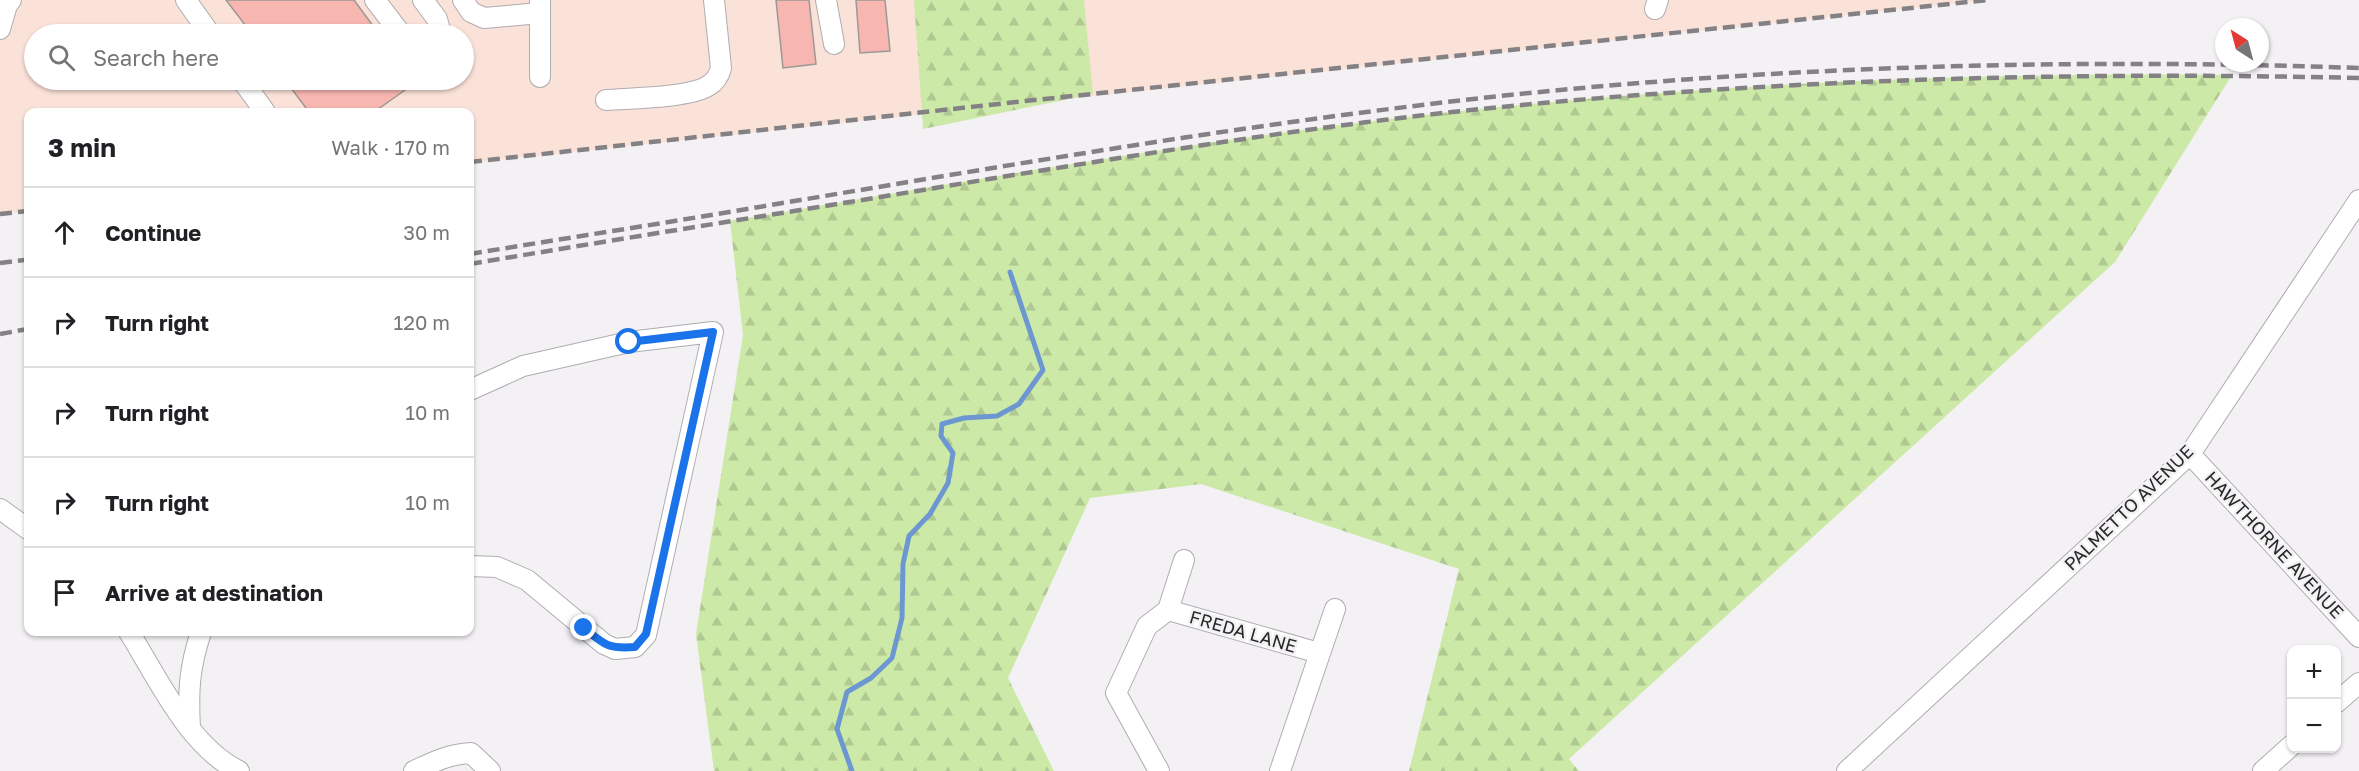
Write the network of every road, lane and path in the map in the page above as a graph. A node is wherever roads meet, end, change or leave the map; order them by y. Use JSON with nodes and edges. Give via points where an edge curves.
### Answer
{"nodes":[{"id":1,"x":11,"y":0,"type":"edge"},
{"id":2,"x":186,"y":0,"type":"edge"},
{"id":3,"x":375,"y":0,"type":"edge"},
{"id":4,"x":423,"y":0,"type":"edge"},
{"id":5,"x":463,"y":0,"type":"edge"},
{"id":6,"x":714,"y":0,"type":"edge"},
{"id":7,"x":826,"y":0,"type":"edge"},
{"id":8,"x":540,"y":7,"type":"edge"},
{"id":9,"x":203,"y":24,"type":"edge"},
{"id":10,"x":393,"y":24,"type":"edge"},
{"id":11,"x":438,"y":24,"type":"edge"},
{"id":12,"x":0,"y":29,"type":"edge"},
{"id":13,"x":834,"y":44,"type":"dead end"},
{"id":14,"x":540,"y":77,"type":"dead end"},
{"id":15,"x":249,"y":90,"type":"edge"},
{"id":16,"x":606,"y":100,"type":"dead end"},
{"id":17,"x":262,"y":108,"type":"edge"},
{"id":18,"x":2359,"y":200,"type":"edge"},
{"id":19,"x":474,"y":388,"type":"edge"},
{"id":20,"x":2190,"y":454,"type":"junction"},
{"id":21,"x":0,"y":509,"type":"edge"},
{"id":22,"x":24,"y":526,"type":"edge"},
{"id":23,"x":1184,"y":560,"type":"dead end"},
{"id":24,"x":474,"y":566,"type":"edge"},
{"id":25,"x":1335,"y":609,"type":"dead end"},
{"id":26,"x":1168,"y":610,"type":"junction"},
{"id":27,"x":132,"y":636,"type":"edge"},
{"id":28,"x":200,"y":636,"type":"edge"},
{"id":29,"x":2359,"y":636,"type":"edge"},
{"id":30,"x":1319,"y":653,"type":"junction"},
{"id":31,"x":2359,"y":683,"type":"edge"},
{"id":32,"x":2341,"y":699,"type":"edge"},
{"id":33,"x":190,"y":729,"type":"junction"},
{"id":34,"x":2287,"y":749,"type":"edge"},
{"id":35,"x":239,"y":771,"type":"edge"},
{"id":36,"x":414,"y":771,"type":"edge"},
{"id":37,"x":490,"y":771,"type":"edge"},
{"id":38,"x":1159,"y":771,"type":"edge"},
{"id":39,"x":1280,"y":771,"type":"edge"},
{"id":40,"x":1846,"y":771,"type":"edge"},
{"id":41,"x":2263,"y":771,"type":"edge"}],
"edges":[{"from":1,"to":12,"type":"street"},
{"from":2,"to":9,"type":"street"},
{"from":3,"to":10,"type":"street"},
{"from":4,"to":11,"type":"street"},
{"from":5,"to":8,"type":"street","via":[[471,12],[484,18]]},
{"from":6,"to":16,"type":"street","via":[[721,68],[718,78],[707,87],[685,93]]},
{"from":7,"to":13,"type":"street"},
{"from":8,"to":14,"type":"street"},
{"from":15,"to":17,"type":"street"},
{"from":18,"to":20,"type":"street","name":"PALMETTO AVENUE"},
{"from":19,"to":24,"type":"street","via":[[524,366],[629,342],[713,332],[646,634],[635,647],[615,649],[604,644],[527,580],[496,567]]},
{"from":20,"to":29,"type":"street","name":"HAWTHORNE AVENUE"},
{"from":20,"to":40,"type":"street","name":"PALMETTO AVENUE"},
{"from":21,"to":22,"type":"street"},
{"from":23,"to":26,"type":"street"},
{"from":25,"to":30,"type":"street"},
{"from":26,"to":30,"type":"street","name":"FREDA LANE"},
{"from":26,"to":38,"type":"street","via":[[1147,626],[1116,693]]},
{"from":27,"to":33,"type":"street"},
{"from":28,"to":33,"type":"street","via":[[192,662]]},
{"from":30,"to":39,"type":"street"},
{"from":31,"to":32,"type":"street"},
{"from":33,"to":35,"type":"street","via":[[209,750]]},
{"from":34,"to":41,"type":"street"},
{"from":36,"to":37,"type":"street","via":[[456,753],[471,753]]}]}
